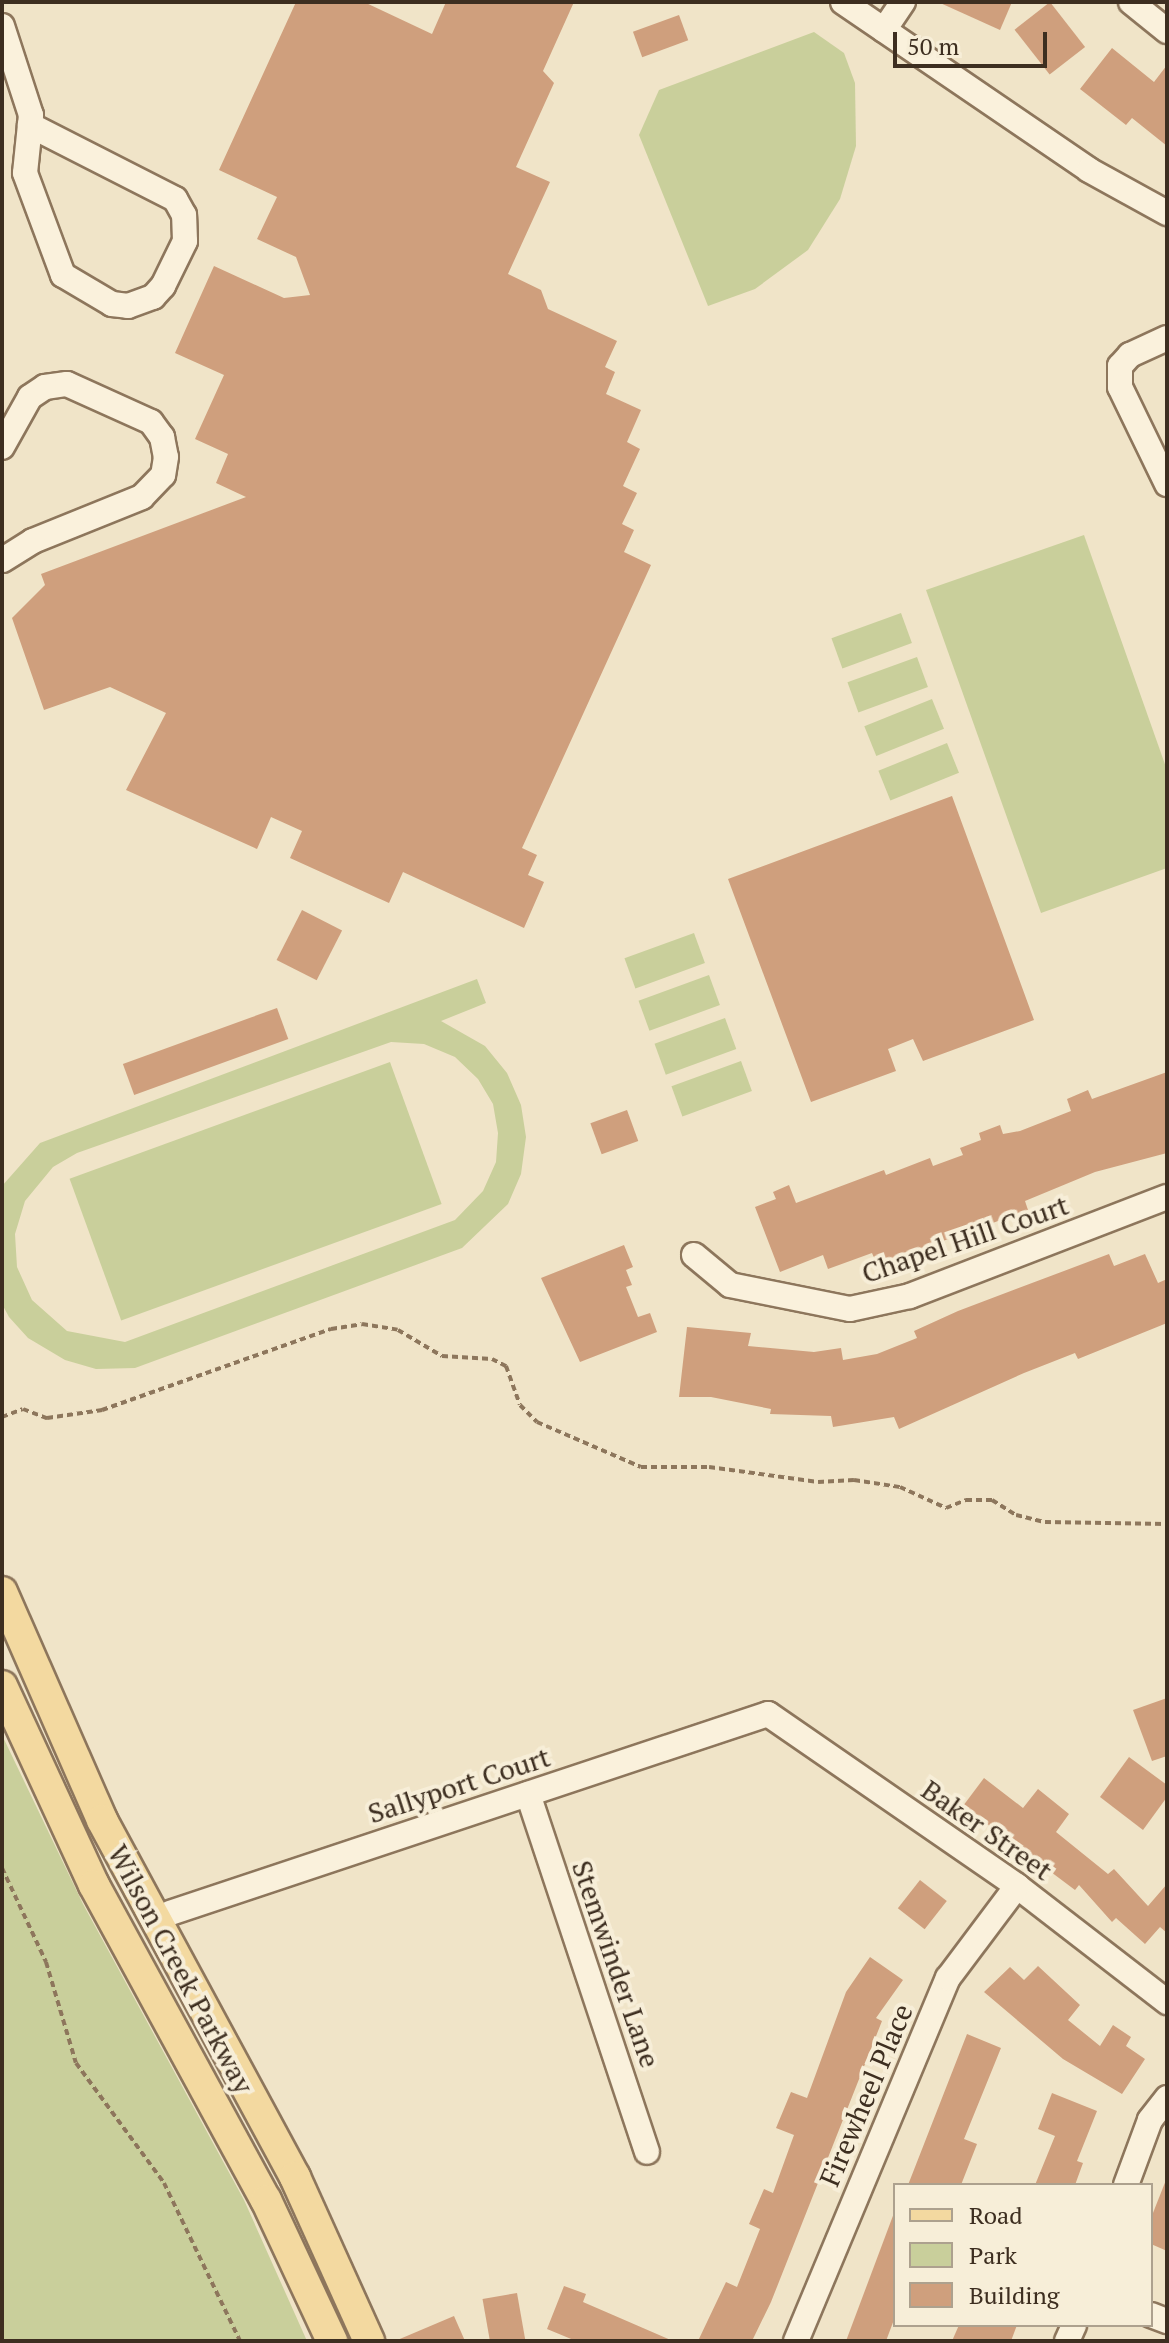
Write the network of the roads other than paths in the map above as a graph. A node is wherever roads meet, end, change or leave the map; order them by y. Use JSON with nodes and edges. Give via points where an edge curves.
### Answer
{"nodes":[{"id":1,"x":903,"y":2,"type":"edge"},
{"id":2,"x":1131,"y":2,"type":"edge"},
{"id":3,"x":856,"y":5,"type":"edge"},
{"id":4,"x":2,"y":26,"type":"edge"},
{"id":5,"x":884,"y":30,"type":"junction"},
{"id":6,"x":1167,"y":31,"type":"edge"},
{"id":7,"x":30,"y":125,"type":"junction"},
{"id":8,"x":1167,"y":213,"type":"edge"},
{"id":9,"x":1167,"y":338,"type":"edge"},
{"id":10,"x":2,"y":447,"type":"edge"},
{"id":11,"x":1167,"y":484,"type":"edge"},
{"id":12,"x":2,"y":560,"type":"edge"},
{"id":13,"x":1167,"y":1197,"type":"edge"},
{"id":14,"x":694,"y":1255,"type":"dead end"},
{"id":15,"x":2,"y":1592,"type":"edge"},
{"id":16,"x":2,"y":1686,"type":"edge"},
{"id":17,"x":768,"y":1714,"type":"joint"},
{"id":18,"x":528,"y":1794,"type":"junction"},
{"id":19,"x":1017,"y":1886,"type":"junction"},
{"id":20,"x":170,"y":1913,"type":"dead end"},
{"id":21,"x":183,"y":1977,"type":"junction"},
{"id":22,"x":152,"y":1994,"type":"junction"},
{"id":23,"x":1167,"y":2002,"type":"edge"},
{"id":24,"x":1167,"y":2098,"type":"edge"},
{"id":25,"x":647,"y":2152,"type":"dead end"},
{"id":26,"x":1127,"y":2183,"type":"edge"},
{"id":27,"x":332,"y":2341,"type":"edge"},
{"id":28,"x":369,"y":2341,"type":"edge"},
{"id":29,"x":796,"y":2341,"type":"edge"}],
"edges":[{"from":1,"to":5,"type":"street"},
{"from":2,"to":6,"type":"street"},
{"from":3,"to":5,"type":"street"},
{"from":4,"to":7,"type":"street","via":[[26,93]]},
{"from":5,"to":8,"type":"street","via":[[1089,170]]},
{"from":7,"to":7,"type":"street","via":[[144,179],[179,205],[185,241],[163,286],[138,304],[120,306],[74,286],[63,275],[25,173]]},
{"from":9,"to":11,"type":"street","via":[[1130,355],[1120,366],[1120,387]]},
{"from":10,"to":12,"type":"street","via":[[25,402],[45,387],[67,384],[151,422],[162,437],[166,457],[163,475],[142,497],[33,541]]},
{"from":13,"to":14,"type":"street","name":"Chapel Hill Court","via":[[910,1296],[850,1309],[730,1285]]},
{"from":15,"to":21,"type":"main road","name":"Wilson Creek Parkway","via":[[102,1820]]},
{"from":16,"to":22,"type":"main road","name":"Wilson Creek Parkway","via":[[94,1885]]},
{"from":17,"to":18,"type":"street","name":"Sallyport Court"},
{"from":17,"to":19,"type":"street","name":"Baker Street"},
{"from":18,"to":20,"type":"street","name":"Sallyport Court"},
{"from":18,"to":25,"type":"street","name":"Stemwinder Lane"},
{"from":19,"to":23,"type":"street","name":"Baker Street"},
{"from":19,"to":29,"type":"street","name":"Firewheel Place","via":[[948,1978]]},
{"from":21,"to":22,"type":"main road"},
{"from":21,"to":28,"type":"main road","name":"Wilson Creek Parkway","via":[[295,2177]]},
{"from":22,"to":27,"type":"main road","name":"Wilson Creek Parkway","via":[[266,2200]]},
{"from":24,"to":26,"type":"street","via":[[1150,2120]]}]}
